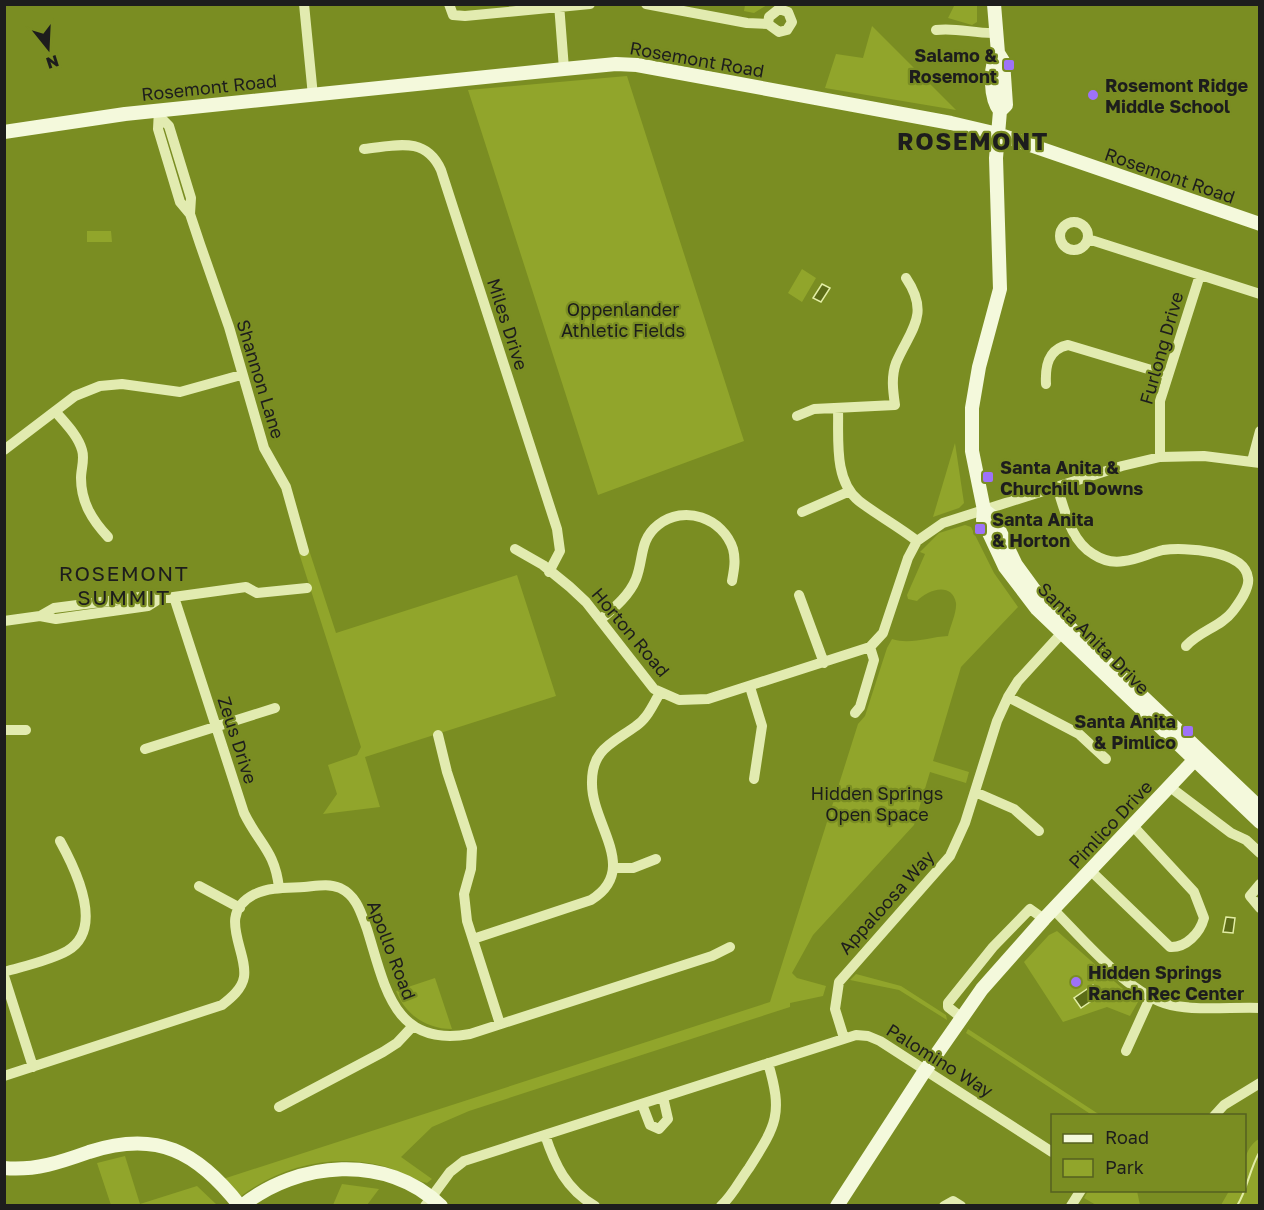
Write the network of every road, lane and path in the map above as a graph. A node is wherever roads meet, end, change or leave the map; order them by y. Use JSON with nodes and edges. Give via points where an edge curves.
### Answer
{"nodes":[{"id":1,"x":304,"y":4,"type":"edge"},
{"id":2,"x":590,"y":4,"type":"edge"},
{"id":3,"x":646,"y":4,"type":"edge"},
{"id":4,"x":994,"y":4,"type":"edge"},
{"id":5,"x":559,"y":6,"type":"edge"},
{"id":6,"x":450,"y":9,"type":"edge"},
{"id":7,"x":768,"y":24,"type":"dead end"},
{"id":8,"x":936,"y":30,"type":"dead end"},
{"id":9,"x":996,"y":33,"type":"junction"},
{"id":10,"x":564,"y":69,"type":"junction"},
{"id":11,"x":313,"y":96,"type":"junction"},
{"id":12,"x":159,"y":114,"type":"junction"},
{"id":13,"x":4,"y":132,"type":"edge"},
{"id":14,"x":998,"y":134,"type":"junction"},
{"id":15,"x":364,"y":149,"type":"dead end"},
{"id":16,"x":1260,"y":224,"type":"edge"},
{"id":17,"x":1088,"y":239,"type":"dead end"},
{"id":18,"x":1200,"y":275,"type":"junction"},
{"id":19,"x":906,"y":278,"type":"dead end"},
{"id":20,"x":1260,"y":294,"type":"edge"},
{"id":21,"x":241,"y":375,"type":"junction"},
{"id":22,"x":1168,"y":375,"type":"junction"},
{"id":23,"x":1046,"y":384,"type":"dead end"},
{"id":24,"x":838,"y":408,"type":"junction"},
{"id":25,"x":55,"y":411,"type":"junction"},
{"id":26,"x":797,"y":416,"type":"dead end"},
{"id":27,"x":1260,"y":431,"type":"edge"},
{"id":28,"x":4,"y":450,"type":"edge"},
{"id":29,"x":1160,"y":457,"type":"junction"},
{"id":30,"x":1256,"y":462,"type":"edge"},
{"id":31,"x":1057,"y":487,"type":"junction"},
{"id":32,"x":850,"y":492,"type":"junction"},
{"id":33,"x":984,"y":510,"type":"junction"},
{"id":34,"x":802,"y":512,"type":"dead end"},
{"id":35,"x":108,"y":537,"type":"dead end"},
{"id":36,"x":917,"y":541,"type":"junction"},
{"id":37,"x":515,"y":549,"type":"dead end"},
{"id":38,"x":304,"y":551,"type":"dead end"},
{"id":39,"x":549,"y":572,"type":"junction"},
{"id":40,"x":732,"y":581,"type":"dead end"},
{"id":41,"x":307,"y":588,"type":"dead end"},
{"id":42,"x":799,"y":595,"type":"dead end"},
{"id":43,"x":174,"y":597,"type":"junction"},
{"id":44,"x":600,"y":620,"type":"junction"},
{"id":45,"x":4,"y":621,"type":"edge"},
{"id":46,"x":1062,"y":634,"type":"junction"},
{"id":47,"x":1186,"y":646,"type":"dead end"},
{"id":48,"x":870,"y":647,"type":"junction"},
{"id":49,"x":824,"y":663,"type":"junction"},
{"id":50,"x":750,"y":687,"type":"junction"},
{"id":51,"x":660,"y":693,"type":"junction"},
{"id":52,"x":1008,"y":696,"type":"junction"},
{"id":53,"x":275,"y":708,"type":"dead end"},
{"id":54,"x":855,"y":713,"type":"dead end"},
{"id":55,"x":216,"y":727,"type":"junction"},
{"id":56,"x":4,"y":730,"type":"edge"},
{"id":57,"x":26,"y":730,"type":"dead end"},
{"id":58,"x":438,"y":735,"type":"dead end"},
{"id":59,"x":145,"y":749,"type":"dead end"},
{"id":60,"x":1198,"y":757,"type":"junction"},
{"id":61,"x":1106,"y":759,"type":"dead end"},
{"id":62,"x":754,"y":779,"type":"dead end"},
{"id":63,"x":1170,"y":787,"type":"junction"},
{"id":64,"x":975,"y":792,"type":"junction"},
{"id":65,"x":1260,"y":808,"type":"edge"},
{"id":66,"x":1260,"y":822,"type":"edge"},
{"id":67,"x":1133,"y":826,"type":"junction"},
{"id":68,"x":1039,"y":831,"type":"dead end"},
{"id":69,"x":60,"y":841,"type":"dead end"},
{"id":70,"x":1260,"y":853,"type":"edge"},
{"id":71,"x":656,"y":859,"type":"dead end"},
{"id":72,"x":614,"y":868,"type":"junction"},
{"id":73,"x":1091,"y":871,"type":"junction"},
{"id":74,"x":1260,"y":884,"type":"edge"},
{"id":75,"x":199,"y":886,"type":"dead end"},
{"id":76,"x":279,"y":888,"type":"junction"},
{"id":77,"x":240,"y":908,"type":"junction"},
{"id":78,"x":1260,"y":908,"type":"edge"},
{"id":79,"x":1049,"y":914,"type":"junction"},
{"id":80,"x":473,"y":939,"type":"junction"},
{"id":81,"x":730,"y":947,"type":"dead end"},
{"id":82,"x":4,"y":974,"type":"edge"},
{"id":83,"x":1150,"y":998,"type":"junction"},
{"id":84,"x":1260,"y":1008,"type":"edge"},
{"id":85,"x":962,"y":1018,"type":"junction"},
{"id":86,"x":500,"y":1024,"type":"junction"},
{"id":87,"x":412,"y":1027,"type":"junction"},
{"id":88,"x":844,"y":1038,"type":"junction"},
{"id":89,"x":1126,"y":1051,"type":"dead end"},
{"id":90,"x":768,"y":1063,"type":"junction"},
{"id":91,"x":33,"y":1067,"type":"junction"},
{"id":92,"x":926,"y":1069,"type":"junction"},
{"id":93,"x":4,"y":1076,"type":"edge"},
{"id":94,"x":1260,"y":1083,"type":"edge"},
{"id":95,"x":663,"y":1097,"type":"junction"},
{"id":96,"x":642,"y":1104,"type":"junction"},
{"id":97,"x":279,"y":1107,"type":"dead end"},
{"id":98,"x":1216,"y":1114,"type":"edge"},
{"id":99,"x":544,"y":1135,"type":"junction"},
{"id":100,"x":1051,"y":1151,"type":"edge"},
{"id":101,"x":4,"y":1168,"type":"edge"},
{"id":102,"x":1080,"y":1192,"type":"edge"},
{"id":103,"x":432,"y":1202,"type":"edge"},
{"id":104,"x":241,"y":1206,"type":"edge"},
{"id":105,"x":596,"y":1206,"type":"edge"},
{"id":106,"x":721,"y":1206,"type":"edge"},
{"id":107,"x":837,"y":1206,"type":"edge"},
{"id":108,"x":944,"y":1206,"type":"edge"},
{"id":109,"x":961,"y":1206,"type":"edge"},
{"id":110,"x":1071,"y":1206,"type":"edge"}],
"edges":[{"from":1,"to":11,"type":"street"},
{"from":2,"to":5,"type":"street"},
{"from":3,"to":7,"type":"street"},
{"from":4,"to":9,"type":"main road","name":"Santa Anita Drive"},
{"from":5,"to":6,"type":"street","via":[[465,16]]},
{"from":5,"to":10,"type":"street"},
{"from":8,"to":9,"type":"street"},
{"from":9,"to":14,"type":"main road","name":"Santa Anita Drive","via":[[998,53],[1004,61],[1006,90]]},
{"from":10,"to":11,"type":"main road","name":"Rosemont Road"},
{"from":10,"to":14,"type":"main road","name":"Rosemont Road","via":[[637,65]]},
{"from":11,"to":12,"type":"main road","name":"Rosemont Road"},
{"from":12,"to":13,"type":"main road","name":"Rosemont Road"},
{"from":12,"to":21,"type":"street","name":"Shannon Lane","via":[[158,129],[180,202],[190,214],[229,327]]},
{"from":14,"to":16,"type":"main road","name":"Rosemont Road"},
{"from":14,"to":33,"type":"main road","name":"Santa Anita Drive","via":[[1000,289],[972,408],[972,451]]},
{"from":15,"to":39,"type":"street","name":"Miles Drive","via":[[418,146],[432,154],[441,170],[557,529],[560,551]]},
{"from":17,"to":18,"type":"street"},
{"from":18,"to":20,"type":"street","name":"Furlong Drive"},
{"from":18,"to":22,"type":"street","name":"Furlong Drive"},
{"from":19,"to":24,"type":"street","via":[[915,295],[918,316],[894,373],[895,405]]},
{"from":21,"to":25,"type":"street","via":[[180,392],[131,384],[100,386],[75,396]]},
{"from":21,"to":38,"type":"street","name":"Shannon Lane","via":[[264,448],[286,487]]},
{"from":22,"to":23,"type":"street","via":[[1068,345],[1048,359]]},
{"from":22,"to":29,"type":"street","name":"Furlong Drive","via":[[1158,416]]},
{"from":24,"to":26,"type":"street","via":[[814,409]]},
{"from":24,"to":32,"type":"street","via":[[841,469]]},
{"from":25,"to":28,"type":"street"},
{"from":25,"to":35,"type":"street","via":[[80,444],[84,500],[93,520]]},
{"from":27,"to":30,"type":"street"},
{"from":29,"to":30,"type":"street","via":[[1204,456]]},
{"from":29,"to":31,"type":"street"},
{"from":31,"to":33,"type":"street"},
{"from":31,"to":47,"type":"street","via":[[1075,536],[1098,557],[1124,561],[1162,550],[1194,549],[1226,557],[1244,568],[1249,580],[1232,612]]},
{"from":32,"to":34,"type":"street"},
{"from":32,"to":36,"type":"street"},
{"from":33,"to":36,"type":"street","via":[[943,523]]},
{"from":33,"to":46,"type":"main road","name":"Santa Anita Drive","via":[[983,520],[992,541],[1016,584]]},
{"from":33,"to":60,"type":"main road","name":"Santa Anita Drive","via":[[993,517],[1016,565],[1043,602]]},
{"from":36,"to":48,"type":"street","via":[[883,633]]},
{"from":37,"to":39,"type":"street","name":"Horton Road"},
{"from":39,"to":44,"type":"street","name":"Horton Road","via":[[570,587]]},
{"from":40,"to":44,"type":"street","via":[[734,551],[720,528],[701,517],[672,517],[647,537],[632,587]]},
{"from":41,"to":43,"type":"street","via":[[264,593],[246,587]]},
{"from":42,"to":49,"type":"street"},
{"from":43,"to":45,"type":"street","via":[[147,596],[54,608],[40,616]]},
{"from":43,"to":55,"type":"street","name":"Zeus Drive"},
{"from":44,"to":51,"type":"street","name":"Horton Road"},
{"from":46,"to":52,"type":"street","name":"Appaloosa Way"},
{"from":46,"to":60,"type":"main road","name":"Santa Anita Drive"},
{"from":48,"to":49,"type":"street","name":"Horton Road"},
{"from":48,"to":54,"type":"street","via":[[874,660],[860,708]]},
{"from":49,"to":50,"type":"street","name":"Horton Road"},
{"from":50,"to":51,"type":"street","name":"Horton Road","via":[[698,701]]},
{"from":50,"to":62,"type":"street","via":[[762,726]]},
{"from":51,"to":72,"type":"street","via":[[644,719],[606,746],[593,771],[593,794]]},
{"from":52,"to":61,"type":"street","via":[[1079,734]]},
{"from":52,"to":64,"type":"street","name":"Appaloosa Way"},
{"from":53,"to":55,"type":"street"},
{"from":55,"to":59,"type":"street"},
{"from":55,"to":76,"type":"street","name":"Zeus Drive","via":[[244,813],[274,862]]},
{"from":56,"to":57,"type":"street"},
{"from":58,"to":80,"type":"street","via":[[472,848],[464,894]]},
{"from":60,"to":63,"type":"main road","name":"Pimlico Drive"},
{"from":60,"to":65,"type":"main road","name":"Santa Anita Drive"},
{"from":60,"to":66,"type":"main road","name":"Santa Anita Drive"},
{"from":63,"to":67,"type":"main road","name":"Pimlico Drive"},
{"from":63,"to":70,"type":"street"},
{"from":64,"to":68,"type":"street","via":[[1014,809]]},
{"from":64,"to":88,"type":"street","name":"Appaloosa Way","via":[[950,856],[839,982],[835,1009]]},
{"from":67,"to":73,"type":"main road","name":"Pimlico Drive"},
{"from":67,"to":73,"type":"street","via":[[1194,892],[1204,918],[1196,934],[1180,946],[1170,947]]},
{"from":69,"to":82,"type":"street","via":[[85,906],[84,930],[66,951]]},
{"from":71,"to":72,"type":"street","via":[[633,868]]},
{"from":72,"to":80,"type":"street","via":[[607,887],[591,900]]},
{"from":73,"to":79,"type":"main road","name":"Pimlico Drive"},
{"from":74,"to":78,"type":"street","via":[[1250,896]]},
{"from":75,"to":77,"type":"street"},
{"from":76,"to":77,"type":"street","name":"Apollo Road","via":[[257,893]]},
{"from":76,"to":87,"type":"street","name":"Apollo Road","via":[[328,885],[341,888],[352,897],[361,910],[390,998]]},
{"from":77,"to":91,"type":"street","via":[[235,936],[244,975],[229,1000]]},
{"from":79,"to":83,"type":"street"},
{"from":79,"to":85,"type":"main road","name":"Pimlico Drive","via":[[988,982]]},
{"from":79,"to":85,"type":"street","via":[[1030,909],[993,947],[948,1003]]},
{"from":80,"to":86,"type":"street"},
{"from":81,"to":86,"type":"street","name":"Apollo Road"},
{"from":82,"to":91,"type":"street"},
{"from":83,"to":84,"type":"street","via":[[1171,1005]]},
{"from":83,"to":89,"type":"street"},
{"from":85,"to":92,"type":"main road","name":"Pimlico Drive"},
{"from":86,"to":87,"type":"street","name":"Apollo Road","via":[[448,1037]]},
{"from":87,"to":97,"type":"street","via":[[383,1052]]},
{"from":88,"to":90,"type":"street","name":"Palomino Way"},
{"from":88,"to":92,"type":"street","name":"Palomino Way","via":[[868,1036]]},
{"from":90,"to":95,"type":"street","name":"Palomino Way"},
{"from":90,"to":106,"type":"street","via":[[778,1100],[774,1128]]},
{"from":91,"to":93,"type":"street"},
{"from":92,"to":100,"type":"street","name":"Palomino Way"},
{"from":92,"to":107,"type":"main road","name":"Pimlico Drive"},
{"from":94,"to":98,"type":"street"},
{"from":95,"to":96,"type":"street","name":"Palomino Way"},
{"from":95,"to":96,"type":"street","via":[[668,1119],[659,1129],[650,1125]]},
{"from":96,"to":99,"type":"street","name":"Palomino Way"},
{"from":99,"to":103,"type":"street","name":"Palomino Way","via":[[464,1161],[450,1172]]},
{"from":99,"to":105,"type":"street","via":[[566,1182]]},
{"from":101,"to":104,"type":"main road","via":[[34,1169],[122,1143],[151,1143],[192,1160]]},
{"from":102,"to":110,"type":"street"},
{"from":103,"to":104,"type":"main road","via":[[380,1173],[334,1169],[282,1181]]},
{"from":108,"to":109,"type":"street","via":[[953,1201]]}]}
